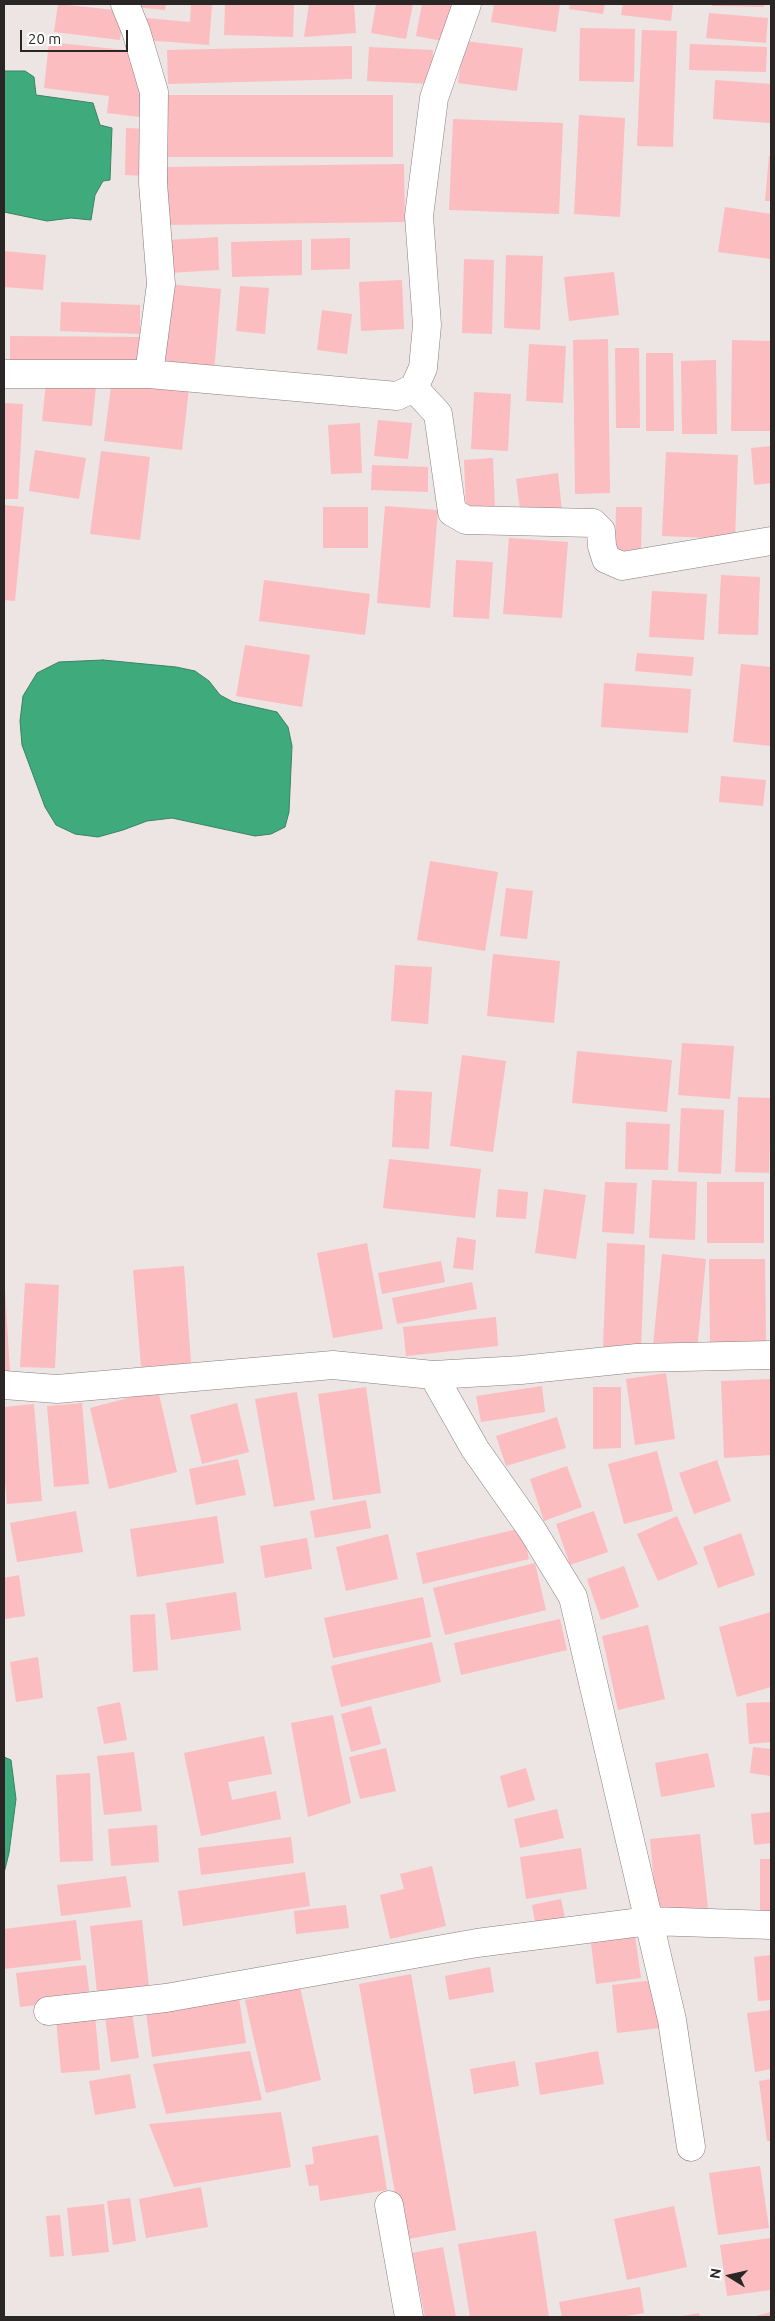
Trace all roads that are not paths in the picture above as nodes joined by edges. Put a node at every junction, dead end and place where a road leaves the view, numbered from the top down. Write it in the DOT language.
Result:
graph roads {
  1 [pos="125,4"];
  2 [pos="467,4"];
  3 [pos="4,374"];
  4 [pos="149,374"];
  5 [pos="414,388"];
  6 [pos="771,541"];
  7 [pos="771,1355"];
  8 [pos="433,1374"];
  9 [pos="4,1385"];
  10 [pos="649,1921"];
  11 [pos="771,1925"];
  12 [pos="48,2011"];
  13 [pos="691,2147"];
  14 [pos="389,2205"];
  15 [pos="410,2317"];
  1 -- 4 [label="street"];
  2 -- 5 [label="street"];
  3 -- 4 [label="street"];
  4 -- 5 [label="street"];
  5 -- 6 [label="street"];
  7 -- 8 [label="street"];
  8 -- 9 [label="street"];
  8 -- 10 [label="street"];
  10 -- 11 [label="street"];
  10 -- 12 [label="street"];
  10 -- 13 [label="street"];
  14 -- 15 [label="street"];
}
